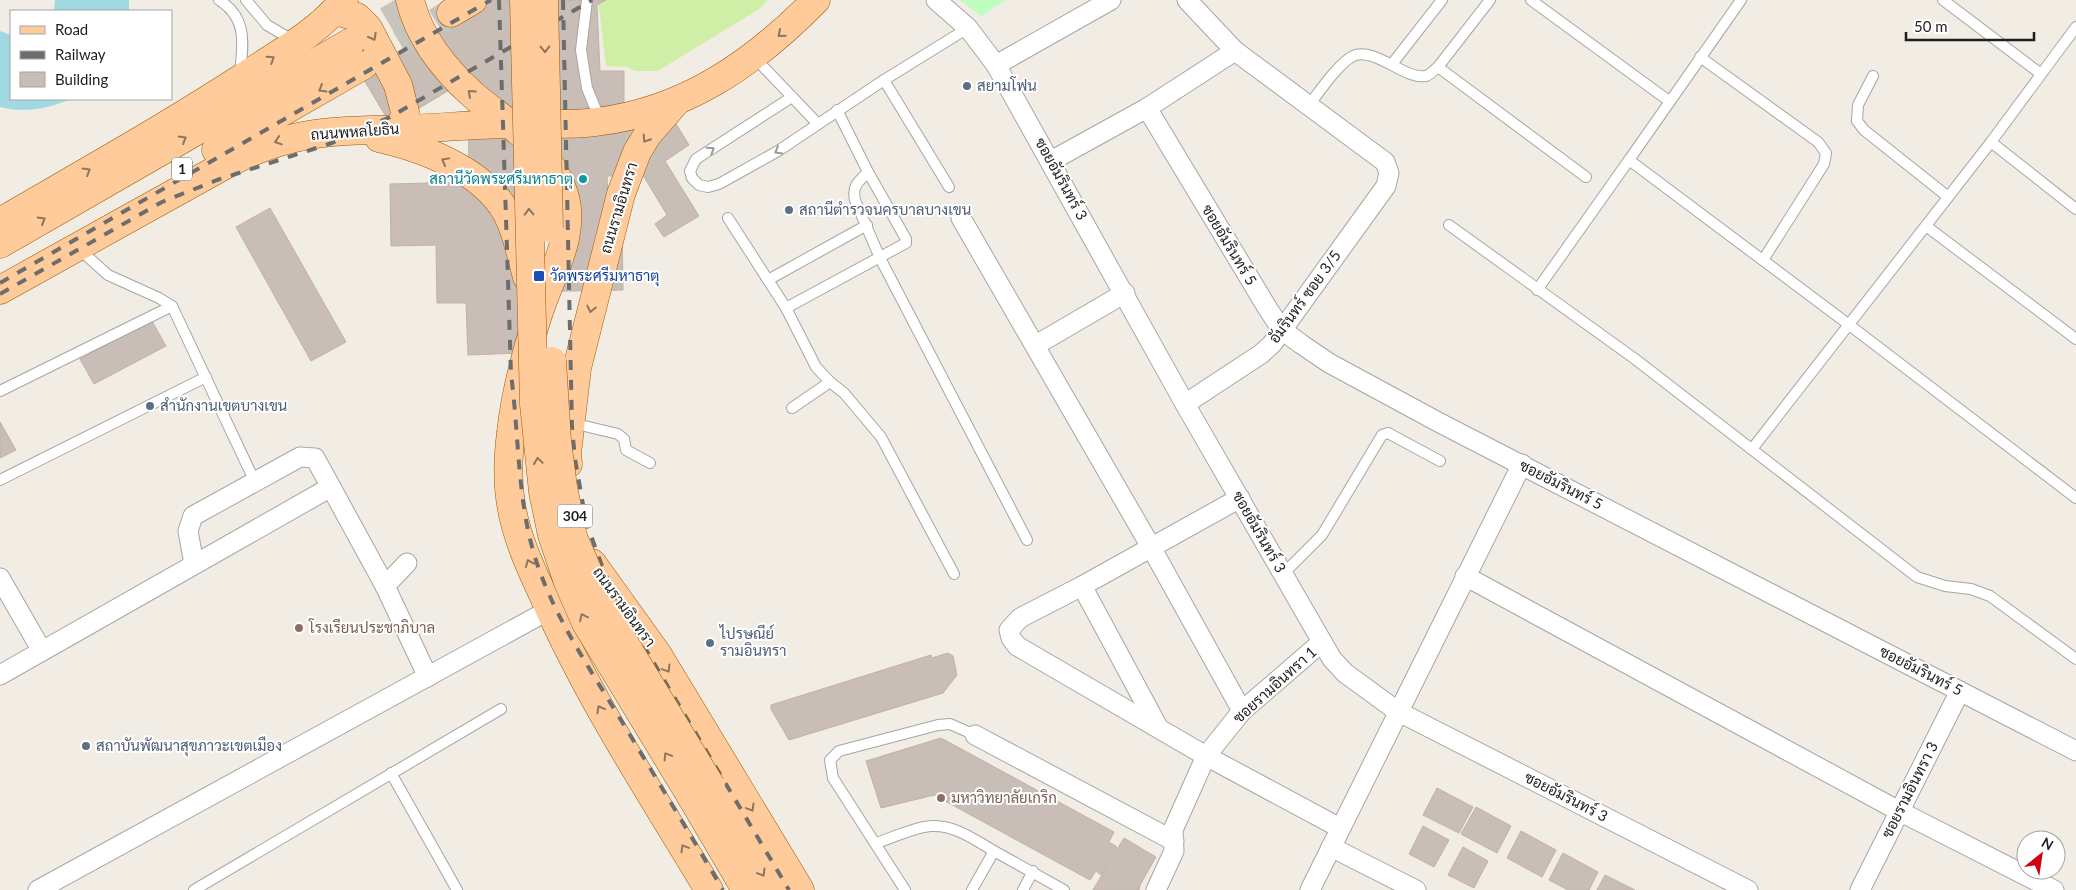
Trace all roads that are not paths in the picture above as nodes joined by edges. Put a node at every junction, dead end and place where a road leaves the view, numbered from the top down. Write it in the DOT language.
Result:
graph roads {
  1 [pos="219,0"];
  2 [pos="246,0"];
  3 [pos="410,0"];
  4 [pos="524,0"];
  5 [pos="544,0"];
  6 [pos="587,0"];
  7 [pos="816,0"];
  8 [pos="936,0"];
  9 [pos="1111,0"];
  10 [pos="1187,0"];
  11 [pos="1442,0"];
  12 [pos="1490,0"];
  13 [pos="1531,0"];
  14 [pos="1741,0"];
  15 [pos="1943,0"];
  16 [pos="339,6"];
  17 [pos="2076,27"];
  18 [pos="968,28"];
  19 [pos="296,42"];
  20 [pos="1235,51"];
  21 [pos="754,57"];
  22 [pos="1700,57"];
  23 [pos="1392,64"];
  24 [pos="996,65"];
  25 [pos="1438,67"];
  26 [pos="2041,74"];
  27 [pos="1874,76"];
  28 [pos="239,80"];
  29 [pos="884,80"];
  30 [pos="792,97"];
  31 [pos="677,101"];
  32 [pos="1669,101"];
  33 [pos="1309,104"];
  34 [pos="1148,108"];
  35 [pos="837,110"];
  36 [pos="601,122"];
  37 [pos="508,124"];
  38 [pos="818,124"];
  39 [pos="395,129"];
  40 [pos="343,130"];
  41 [pos="1991,142"];
  42 [pos="1629,160"];
  43 [pos="1051,161"];
  44 [pos="868,172"];
  45 [pos="1586,177"];
  46 [pos="949,187"];
  47 [pos="1947,196"];
  48 [pos="2076,209"];
  49 [pos="728,218"];
  50 [pos="962,218"];
  51 [pos="0,222"];
  52 [pos="867,225"];
  53 [pos="1450,225"];
  54 [pos="1926,226"];
  55 [pos="0,244"];
  56 [pos="76,247"];
  57 [pos="880,258"];
  58 [pos="1763,260"];
  59 [pos="0,273"];
  60 [pos="768,280"];
  61 [pos="0,290"];
  62 [pos="1537,290"];
  63 [pos="1125,293"];
  64 [pos="172,306"];
  65 [pos="786,308"];
  66 [pos="538,314"];
  67 [pos="1848,324"];
  68 [pos="1282,330"];
  69 [pos="2076,339"];
  70 [pos="1036,345"];
  71 [pos="206,377"];
  72 [pos="830,382"];
  73 [pos="0,391"];
  74 [pos="1185,404"];
  75 [pos="515,406"];
  76 [pos="792,408"];
  77 [pos="571,418"];
  78 [pos="1752,449"];
  79 [pos="1440,461"];
  80 [pos="650,463"];
  81 [pos="1522,464"];
  82 [pos="0,480"];
  83 [pos="254,482"];
  84 [pos="331,487"];
  85 [pos="1240,498"];
  86 [pos="2076,498"];
  87 [pos="1027,540"];
  88 [pos="1151,547"];
  89 [pos="407,563"];
  90 [pos="194,564"];
  91 [pos="954,574"];
  92 [pos="1283,574"];
  93 [pos="1465,576"];
  94 [pos="0,578"];
  95 [pos="385,586"];
  96 [pos="1082,586"];
  97 [pos="549,610"];
  98 [pos="1322,642"];
  99 [pos="42,651"];
  100 [pos="2076,659"];
  101 [pos="0,676"];
  102 [pos="428,677"];
  103 [pos="1960,692"];
  104 [pos="501,709"];
  105 [pos="1242,711"];
  106 [pos="1397,711"];
  107 [pos="1159,728"];
  108 [pos="975,735"];
  109 [pos="2076,751"];
  110 [pos="1206,756"];
  111 [pos="391,773"];
  112 [pos="701,792"];
  113 [pos="1898,811"];
  114 [pos="1340,828"];
  115 [pos="1174,841"];
  116 [pos="876,843"];
  117 [pos="1331,847"];
  118 [pos="994,851"];
  119 [pos="1033,871"];
  120 [pos="38,890"];
  121 [pos="194,890"];
  122 [pos="458,890"];
  123 [pos="709,890"];
  124 [pos="746,890"];
  125 [pos="772,890"];
  126 [pos="800,890"];
  127 [pos="905,890"];
  128 [pos="972,890"];
  129 [pos="1023,890"];
  130 [pos="1064,890"];
  131 [pos="1156,890"];
  132 [pos="1310,890"];
  133 [pos="1416,890"];
  134 [pos="1748,890"];
  135 [pos="1860,890"];
  136 [pos="2054,890"];
  1 -- 28 [label="lane"];
  2 -- 19 [label="lane"];
  37 -- 3 [label="main road, one-way"];
  112 -- 4 [label="main road, ถนนรามอินทรา / 304, one-way, bridge"];
  5 -- 112 [label="main road, ถนนรามอินทรา / 304, one-way, bridge"];
  6 -- 36 [label="lane"];
  7 -- 21 [label="main road, ถนนพหลโยธิน, one-way"];
  8 -- 18 [label="street, ซอยอัมรินทร์ 3"];
  9 -- 24 [label="street"];
  10 -- 20 [label="street"];
  11 -- 23 [label="lane"];
  12 -- 25 [label="lane"];
  13 -- 32 [label="lane"];
  14 -- 22 [label="lane"];
  15 -- 26 [label="lane"];
  16 -- 19 [label="main road"];
  16 -- 39 [label="main road, one-way"];
  17 -- 26 [label="lane"];
  18 -- 24 [label="street, ซอยอัมรินทร์ 3"];
  18 -- 29 [label="lane"];
  28 -- 19 [label="main road, one-way"];
  20 -- 33 [label="street"];
  20 -- 34 [label="street"];
  21 -- 30 [label="lane"];
  21 -- 31 [label="main road, ถนนพหลโยธิน"];
  22 -- 32 [label="lane"];
  22 -- 58 [label="lane"];
  23 -- 25 [label="lane"];
  23 -- 33 [label="lane"];
  24 -- 43 [label="street, ซอยอัมรินทร์ 3"];
  25 -- 45 [label="lane"];
  26 -- 41 [label="lane"];
  27 -- 47 [label="lane"];
  51 -- 28 [label="main road, one-way"];
  29 -- 35 [label="lane"];
  29 -- 46 [label="lane"];
  30 -- 38 [label="lane"];
  38 -- 30 [label="lane, one-way"];
  31 -- 36 [label="main road, ถนนพหลโยธิน"];
  31 -- 77 [label="main road, ถนนรามอินทรา / 304, one-way"];
  32 -- 42 [label="lane"];
  33 -- 68 [label="street, อัมรินทร์ ซอย 3/5"];
  34 -- 43 [label="street"];
  34 -- 68 [label="street, ซอยอัมรินทร์ 5"];
  35 -- 38 [label="lane"];
  35 -- 44 [label="lane"];
  36 -- 37 [label="main road, ถนนพหลโยธิน"];
  37 -- 39 [label="main road, ถนนพหลโยธิน / 1"];
  37 -- 66 [label="main road"];
  39 -- 40 [label="main road, ถนนพหลโยธิน / 1"];
  40 -- 56 [label="main road, ถนนพหลโยธิน / 1, one-way"];
  66 -- 40 [label="main road, one-way"];
  41 -- 47 [label="lane"];
  41 -- 48 [label="lane"];
  42 -- 58 [label="lane"];
  42 -- 62 [label="lane"];
  43 -- 63 [label="street, ซอยอัมรินทร์ 3"];
  44 -- 52 [label="lane"];
  44 -- 57 [label="lane"];
  47 -- 54 [label="lane"];
  49 -- 60 [label="lane"];
  50 -- 70 [label="street"];
  52 -- 57 [label="lane"];
  52 -- 60 [label="lane"];
  53 -- 62 [label="lane"];
  54 -- 67 [label="lane"];
  54 -- 69 [label="lane"];
  55 -- 59 [label="main road, 1, one-way"];
  56 -- 61 [label="main road, ถนนพหลโยธิน / 1"];
  56 -- 64 [label="lane"];
  57 -- 65 [label="lane"];
  57 -- 87 [label="lane"];
  58 -- 67 [label="lane"];
  60 -- 65 [label="lane"];
  62 -- 78 [label="lane"];
  63 -- 70 [label="street"];
  63 -- 74 [label="street, ซอยอัมรินทร์ 3"];
  64 -- 71 [label="lane"];
  64 -- 73 [label="lane"];
  65 -- 72 [label="lane"];
  66 -- 75 [label="main road"];
  67 -- 78 [label="lane"];
  67 -- 86 [label="lane"];
  68 -- 74 [label="street, อัมรินทร์ ซอย 3/5"];
  68 -- 81 [label="street, ซอยอัมรินทร์ 5"];
  70 -- 88 [label="street"];
  71 -- 82 [label="lane"];
  71 -- 83 [label="lane"];
  72 -- 76 [label="lane"];
  72 -- 91 [label="lane"];
  74 -- 85 [label="street, ซอยอัมรินทร์ 3"];
  75 -- 77 [label="main road"];
  97 -- 75 [label="main road, one-way"];
  77 -- 80 [label="lane"];
  77 -- 126 [label="main road, ถนนรามอินทรา / 304, one-way"];
  78 -- 100 [label="lane"];
  79 -- 92 [label="lane"];
  81 -- 93 [label="street"];
  81 -- 103 [label="street, ซอยอัมรินทร์ 5"];
  83 -- 84 [label="street"];
  83 -- 90 [label="street"];
  84 -- 90 [label="street"];
  84 -- 95 [label="street"];
  85 -- 88 [label="street"];
  85 -- 92 [label="street, ซอยอัมรินทร์ 3"];
  88 -- 96 [label="street"];
  88 -- 105 [label="street"];
  89 -- 95 [label="street"];
  90 -- 99 [label="street"];
  92 -- 98 [label="street, ซอยอัมรินทร์ 3"];
  93 -- 106 [label="street"];
  93 -- 113 [label="street"];
  94 -- 99 [label="street"];
  95 -- 102 [label="street"];
  96 -- 107 [label="street"];
  96 -- 107 [label="street"];
  97 -- 102 [label="street"];
  123 -- 97 [label="main road, one-way"];
  98 -- 105 [label="street, ซอยรามอินทรา 1"];
  98 -- 106 [label="street, ซอยอัมรินทร์ 3"];
  99 -- 101 [label="street"];
  102 -- 120 [label="street"];
  103 -- 109 [label="street, ซอยอัมรินทร์ 5"];
  103 -- 113 [label="street, ซอยรามอินทรา 3"];
  104 -- 111 [label="lane"];
  105 -- 110 [label="street, ซอยรามอินทรา 1"];
  106 -- 114 [label="street"];
  106 -- 134 [label="street, ซอยอัมรินทร์ 3"];
  107 -- 110 [label="street"];
  108 -- 115 [label="street"];
  108 -- 116 [label="lane"];
  110 -- 114 [label="street"];
  110 -- 115 [label="street, ซอยรามอินทรา 1"];
  111 -- 121 [label="lane"];
  111 -- 122 [label="lane"];
  112 -- 124 [label="main road, ถนนรามอินทรา / 304"];
  112 -- 125 [label="main road, ถนนรามอินทรา / 304, one-way"];
  113 -- 135 [label="street, ซอยรามอินทรา 3"];
  113 -- 136 [label="street"];
  114 -- 117 [label="street"];
  115 -- 131 [label="street, ซอยรามอินทรา 1"];
  116 -- 118 [label="lane"];
  116 -- 127 [label="lane"];
  117 -- 132 [label="street"];
  117 -- 133 [label="street"];
  118 -- 119 [label="lane"];
  118 -- 128 [label="lane"];
  119 -- 129 [label="lane"];
  119 -- 130 [label="lane"];
}
